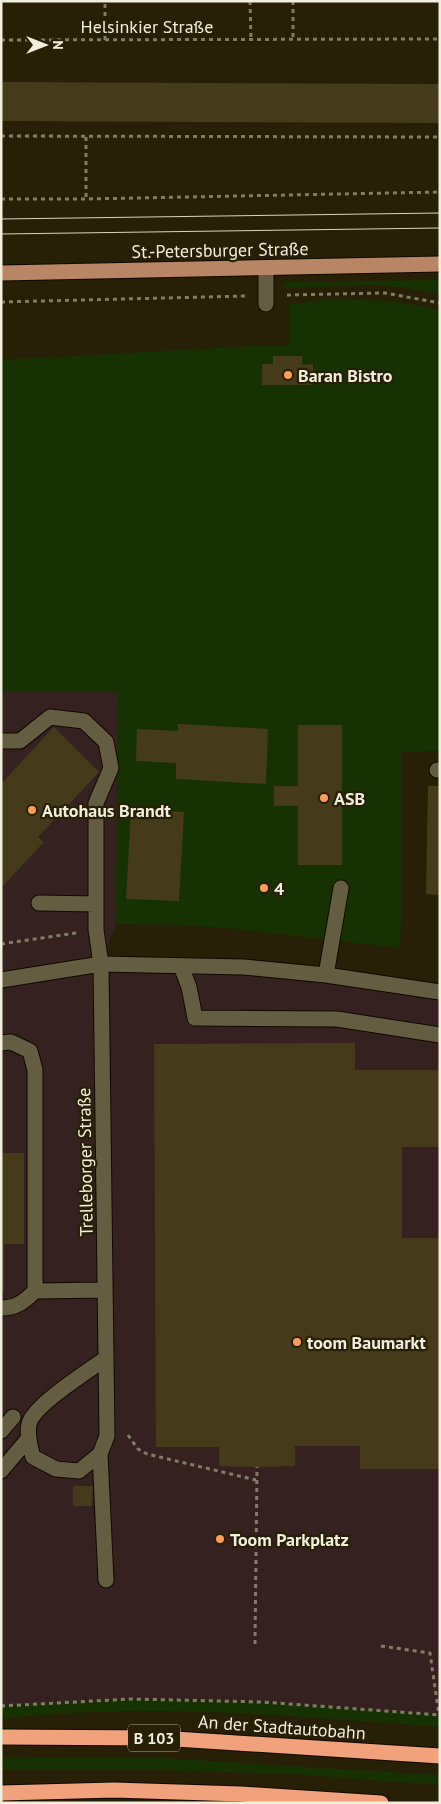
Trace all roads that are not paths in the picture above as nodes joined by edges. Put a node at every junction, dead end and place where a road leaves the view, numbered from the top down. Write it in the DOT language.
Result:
graph roads {
  1 [pos="440,264"];
  2 [pos="266,268"];
  3 [pos="1,273"];
  4 [pos="266,300"];
  5 [pos="1,741"];
  6 [pos="341,888"];
  7 [pos="39,903"];
  8 [pos="96,904"];
  9 [pos="101,964"];
  10 [pos="181,966"];
  11 [pos="326,976"];
  12 [pos="1,980"];
  13 [pos="440,992"];
  14 [pos="440,1035"];
  15 [pos="1,1043"];
  16 [pos="105,1290"];
  17 [pos="35,1291"];
  18 [pos="1,1308"];
  19 [pos="106,1358"];
  20 [pos="13,1417"];
  21 [pos="1,1431"];
  22 [pos="28,1439"];
  23 [pos="100,1454"];
  24 [pos="1,1471"];
  25 [pos="106,1580"];
  26 [pos="1,1737"];
  27 [pos="440,1756"];
  28 [pos="1,1793"];
  29 [pos="379,1803"];
  1 -- 2 [label="main road, St.-Petersburger Straße"];
  2 -- 3 [label="main road, St.-Petersburger Straße"];
  2 -- 4 [label="street"];
  5 -- 8 [label="street, Trelleborger Straße"];
  6 -- 11 [label="street"];
  7 -- 8 [label="street"];
  8 -- 9 [label="street, Trelleborger Straße"];
  9 -- 10 [label="street"];
  9 -- 12 [label="street"];
  9 -- 16 [label="street, Trelleborger Straße"];
  10 -- 11 [label="street"];
  10 -- 14 [label="street"];
  11 -- 13 [label="street"];
  15 -- 17 [label="street"];
  16 -- 17 [label="street"];
  16 -- 19 [label="street, Trelleborger Straße"];
  17 -- 18 [label="street"];
  19 -- 22 [label="street"];
  19 -- 23 [label="street, Trelleborger Straße"];
  20 -- 21 [label="street"];
  22 -- 23 [label="street"];
  22 -- 24 [label="street"];
  23 -- 25 [label="street, Trelleborger Straße"];
  26 -- 27 [label="highway, An der Stadtautobahn / B 103"];
  28 -- 29 [label="highway"];
}
